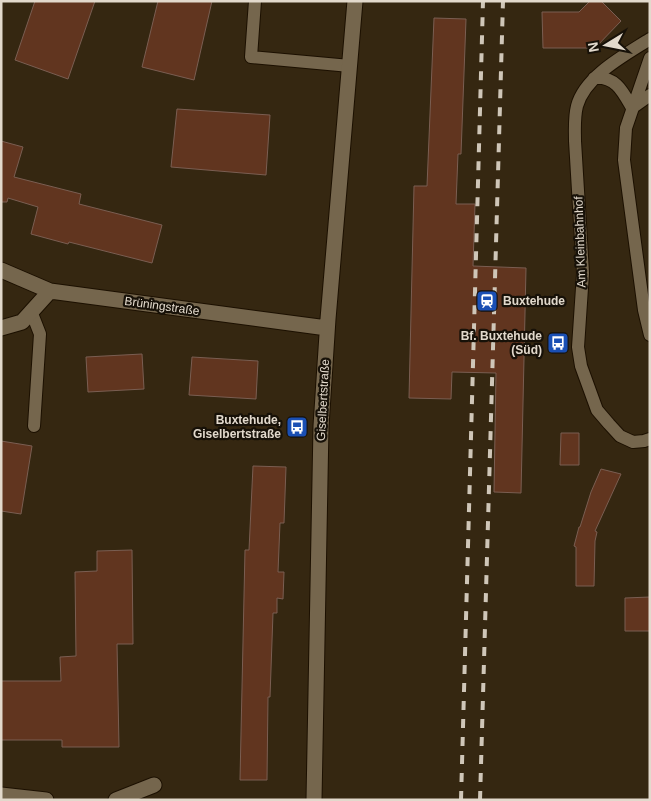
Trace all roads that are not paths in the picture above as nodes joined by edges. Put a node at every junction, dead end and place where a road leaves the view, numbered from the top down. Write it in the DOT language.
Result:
graph roads {
  1 [pos="255,1"];
  2 [pos="355,1"];
  3 [pos="650,39"];
  4 [pos="650,58"];
  5 [pos="350,66"];
  6 [pos="594,78"];
  7 [pos="650,95"];
  8 [pos="632,108"];
  9 [pos="1,270"];
  10 [pos="50,291"];
  11 [pos="31,311"];
  12 [pos="1,328"];
  13 [pos="327,328"];
  14 [pos="650,335"];
  15 [pos="34,426"];
  16 [pos="650,439"];
  17 [pos="154,785"];
  18 [pos="1,795"];
  19 [pos="46,800"];
  20 [pos="116,800"];
  21 [pos="314,800"];
  1 -- 5 [label="lane"];
  2 -- 5 [label="street, Giselbertstraße"];
  3 -- 6 [label="lane, Am Kleinbahnhof"];
  4 -- 8 [label="lane"];
  5 -- 13 [label="street, Giselbertstraße"];
  6 -- 8 [label="lane"];
  6 -- 16 [label="lane, Am Kleinbahnhof"];
  7 -- 8 [label="lane"];
  8 -- 14 [label="lane"];
  9 -- 10 [label="street, Brüningstraße"];
  10 -- 11 [label="street"];
  10 -- 13 [label="street, Brüningstraße"];
  11 -- 12 [label="street"];
  11 -- 15 [label="lane"];
  13 -- 21 [label="street, Giselbertstraße"];
  17 -- 20 [label="street"];
  18 -- 19 [label="street"];
}
